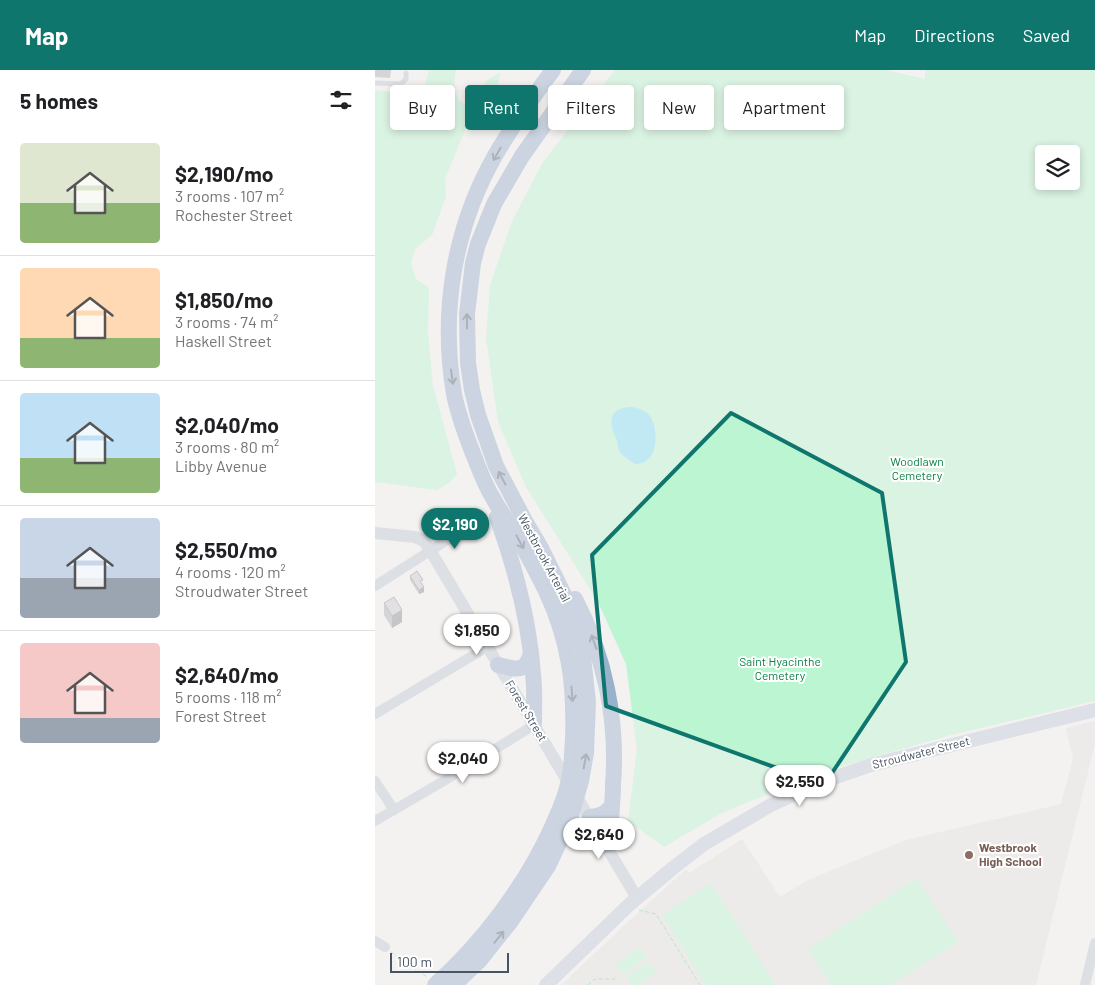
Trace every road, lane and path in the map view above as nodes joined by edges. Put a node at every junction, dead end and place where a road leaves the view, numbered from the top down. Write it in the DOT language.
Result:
graph roads {
  1 [pos="553,70"];
  2 [pos="583,70"];
  3 [pos="406,73"];
  4 [pos="375,83"];
  5 [pos="492,498"];
  6 [pos="466,528"];
  7 [pos="375,532"];
  8 [pos="541,548"];
  9 [pos="430,550"];
  10 [pos="375,586"];
  11 [pos="487,647"];
  12 [pos="531,653"];
  13 [pos="498,665"];
  14 [pos="1095,710"];
  15 [pos="375,714"];
  16 [pos="534,723"];
  17 [pos="375,782"];
  18 [pos="611,808"];
  19 [pos="393,810"];
  20 [pos="588,813"];
  21 [pos="375,821"];
  22 [pos="607,845"];
  23 [pos="634,900"];
  24 [pos="375,941"];
  25 [pos="1095,943"];
  26 [pos="385,947"];
  27 [pos="400,958"];
  28 [pos="616,977"];
  29 [pos="433,982"];
  30 [pos="454,985"];
  31 [pos="546,985"];
  32 [pos="588,985"];
  33 [pos="701,985"];
  34 [pos="1085,985"];
  1 -- 5 [label="highway, Westbrook Arterial, one-way"];
  8 -- 2 [label="highway, Westbrook Arterial, one-way"];
  3 -- 4 [label="lane"];
  5 -- 12 [label="highway"];
  5 -- 29 [label="highway, Westbrook Arterial, one-way"];
  6 -- 9 [label="street"];
  7 -- 9 [label="street, Forest Street"];
  18 -- 8 [label="highway, one-way"];
  30 -- 8 [label="highway, Westbrook Arterial, one-way"];
  9 -- 10 [label="street"];
  9 -- 11 [label="street, Forest Street"];
  11 -- 13 [label="street, Forest Street"];
  11 -- 15 [label="street"];
  12 -- 13 [label="highway"];
  12 -- 16 [label="highway"];
  13 -- 16 [label="street, Forest Street"];
  14 -- 23 [label="main road, Stroudwater Street"];
  16 -- 19 [label="street"];
  16 -- 20 [label="street, Forest Street"];
  17 -- 19 [label="street"];
  18 -- 20 [label="highway"];
  18 -- 22 [label="highway"];
  19 -- 21 [label="street"];
  20 -- 22 [label="street, Forest Street"];
  22 -- 23 [label="street, Forest Street"];
  23 -- 31 [label="main road, Stroudwater Street"];
  23 -- 33 [label="path"];
  24 -- 26 [label="street"];
  25 -- 34 [label="street"];
  27 -- 29 [label="path"];
  28 -- 32 [label="path"];
}
